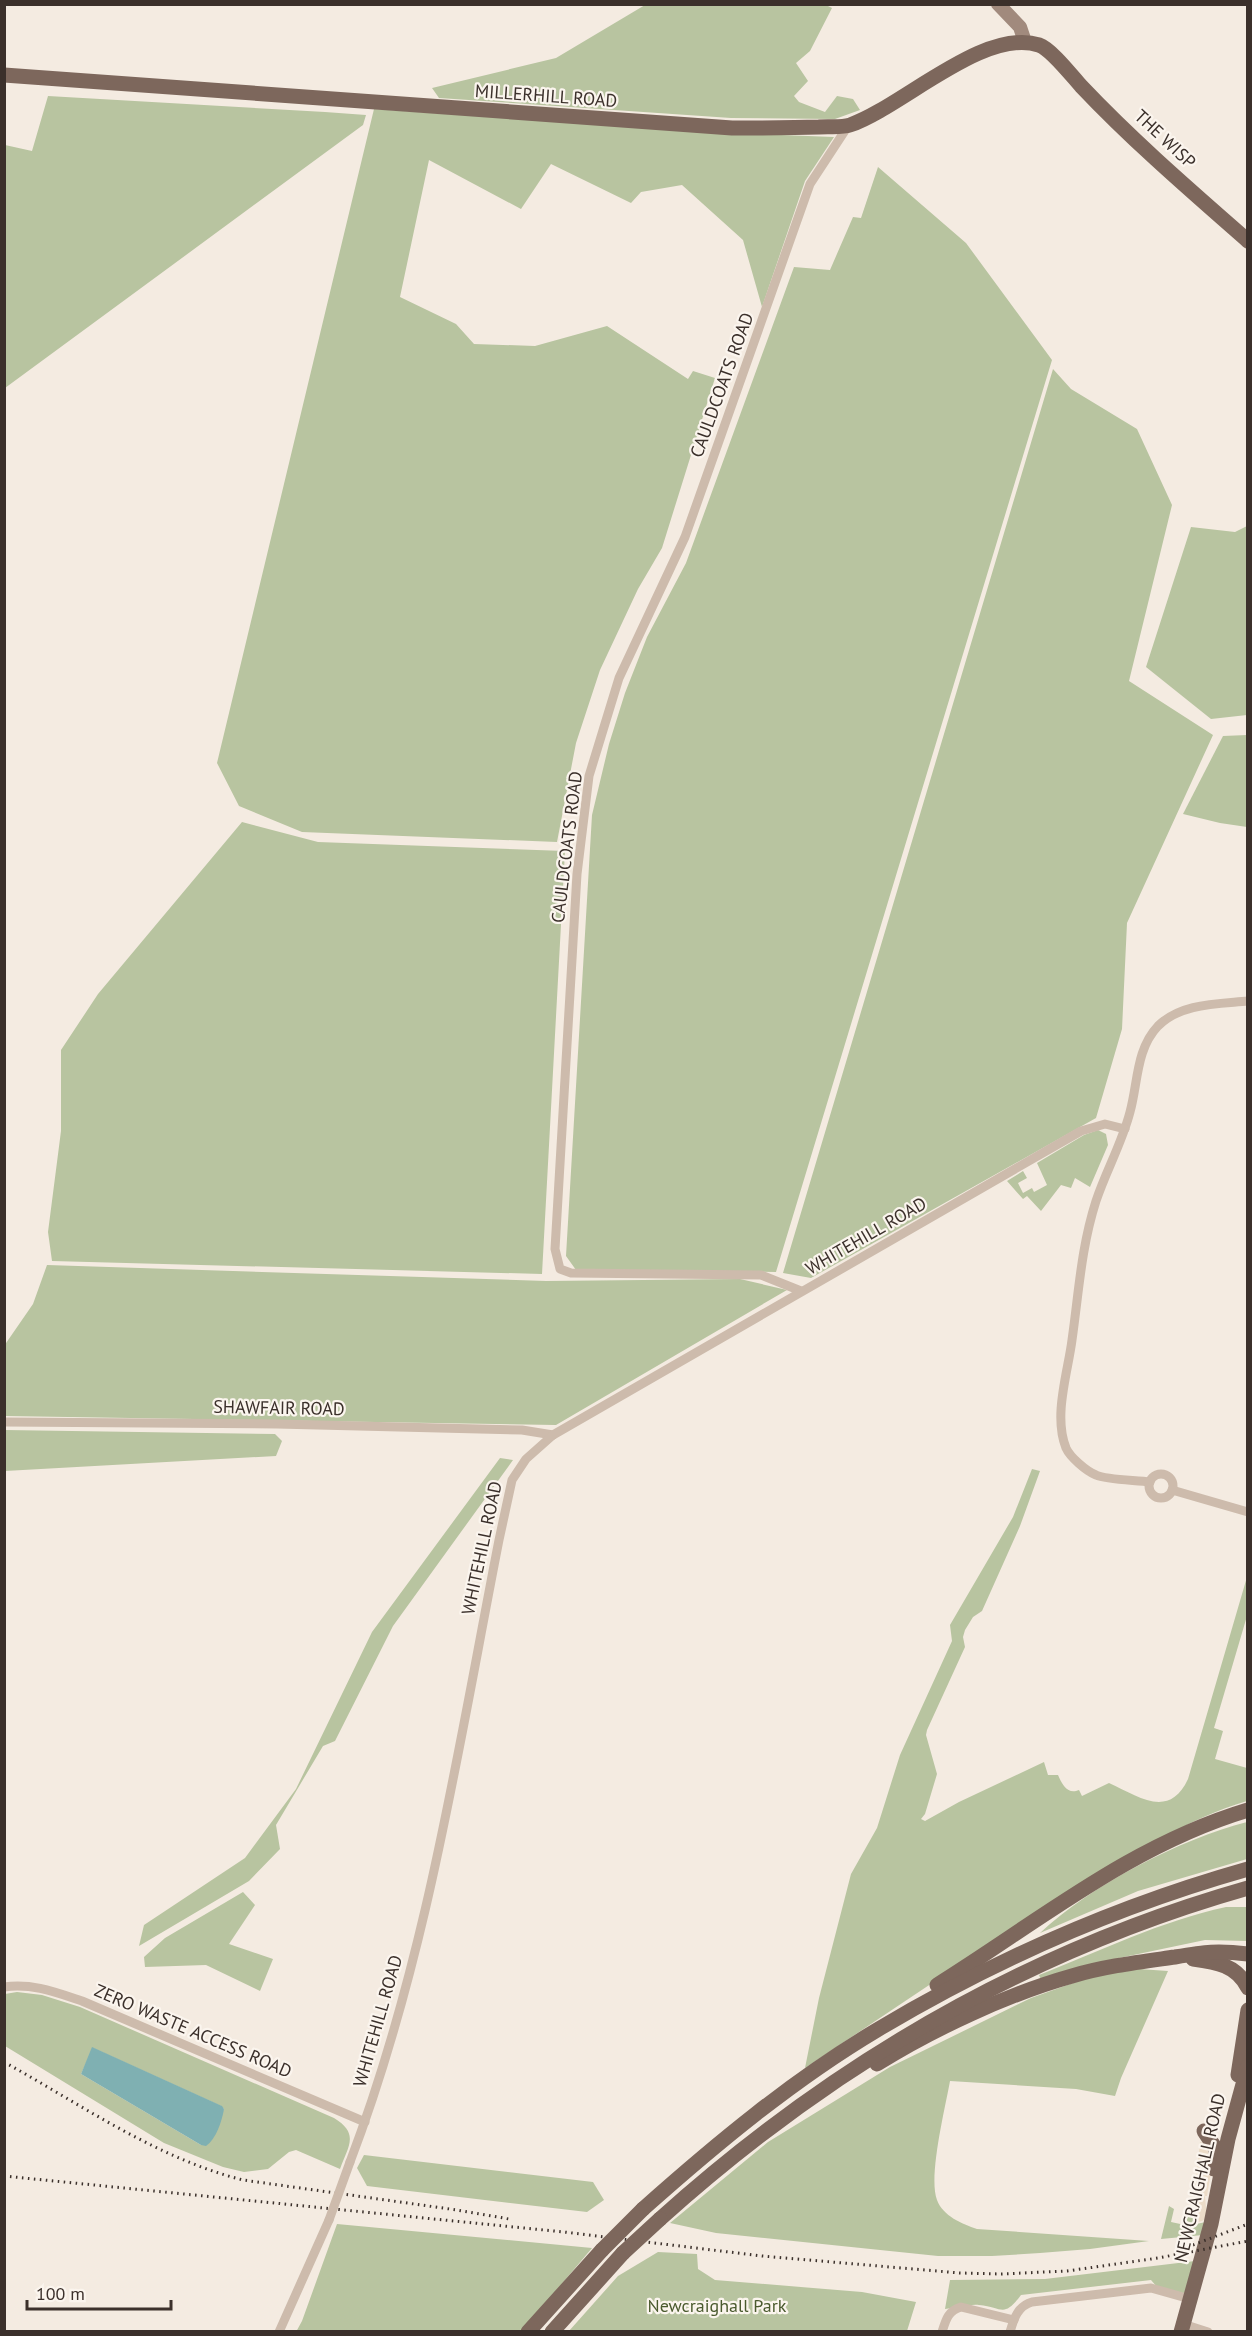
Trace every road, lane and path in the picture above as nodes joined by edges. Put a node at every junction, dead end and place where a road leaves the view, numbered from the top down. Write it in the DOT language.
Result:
graph roads {
  1 [pos="998,4"];
  2 [pos="1025,42"];
  3 [pos="4,75"];
  4 [pos="848,126"];
  5 [pos="1248,241"];
  6 [pos="1248,1001"];
  7 [pos="1125,1129"];
  8 [pos="801,1292"];
  9 [pos="4,1422"];
  10 [pos="553,1435"];
  11 [pos="1150,1482"];
  12 [pos="1172,1490"];
  13 [pos="1248,1512"];
  14 [pos="1248,1810"];
  15 [pos="1248,1869"];
  16 [pos="1248,1887"];
  17 [pos="1248,1954"];
  18 [pos="1175,1957"];
  19 [pos="4,1987"];
  20 [pos="1248,1988"];
  21 [pos="1248,2010"];
  22 [pos="877,2030"];
  23 [pos="1248,2066"];
  24 [pos="1238,2099"];
  25 [pos="783,2117"];
  26 [pos="365,2122"];
  27 [pos="1204,2131"];
  28 [pos="1216,2201"];
  29 [pos="1190,2299"];
  30 [pos="1014,2320"];
  31 [pos="1182,2328"];
  32 [pos="279,2331"];
  33 [pos="528,2331"];
  34 [pos="552,2331"];
  35 [pos="942,2331"];
  36 [pos="1010,2331"];
  37 [pos="1208,2331"];
  1 -- 2 [label="street"];
  2 -- 4 [label="main road, MILLERHILL ROAD"];
  2 -- 5 [label="main road, THE WISP"];
  3 -- 4 [label="main road, MILLERHILL ROAD"];
  4 -- 8 [label="street, CAULDCOATS ROAD"];
  6 -- 7 [label="street"];
  7 -- 8 [label="street, WHITEHILL ROAD"];
  7 -- 11 [label="street"];
  8 -- 10 [label="street, WHITEHILL ROAD"];
  9 -- 10 [label="street, SHAWFAIR ROAD"];
  10 -- 26 [label="street, WHITEHILL ROAD"];
  11 -- 12 [label="street"];
  11 -- 12 [label="street"];
  12 -- 13 [label="street"];
  14 -- 22 [label="main road"];
  15 -- 22 [label="main road"];
  16 -- 25 [label="main road"];
  17 -- 18 [label="main road"];
  18 -- 20 [label="main road"];
  18 -- 25 [label="main road"];
  19 -- 26 [label="street, ZERO WASTE ACCESS ROAD"];
  21 -- 24 [label="main road"];
  22 -- 33 [label="main road, bridge"];
  23 -- 24 [label="main road, NEWCRAIGHALL ROAD"];
  24 -- 28 [label="main road, NEWCRAIGHALL ROAD"];
  25 -- 34 [label="main road, bridge"];
  26 -- 32 [label="street, WHITEHILL ROAD, bridge"];
  27 -- 28 [label="main road"];
  28 -- 29 [label="main road, NEWCRAIGHALL ROAD"];
  29 -- 30 [label="street"];
  29 -- 31 [label="main road, NEWCRAIGHALL ROAD"];
  30 -- 35 [label="street"];
  30 -- 36 [label="street"];
  31 -- 37 [label="street"];
}
